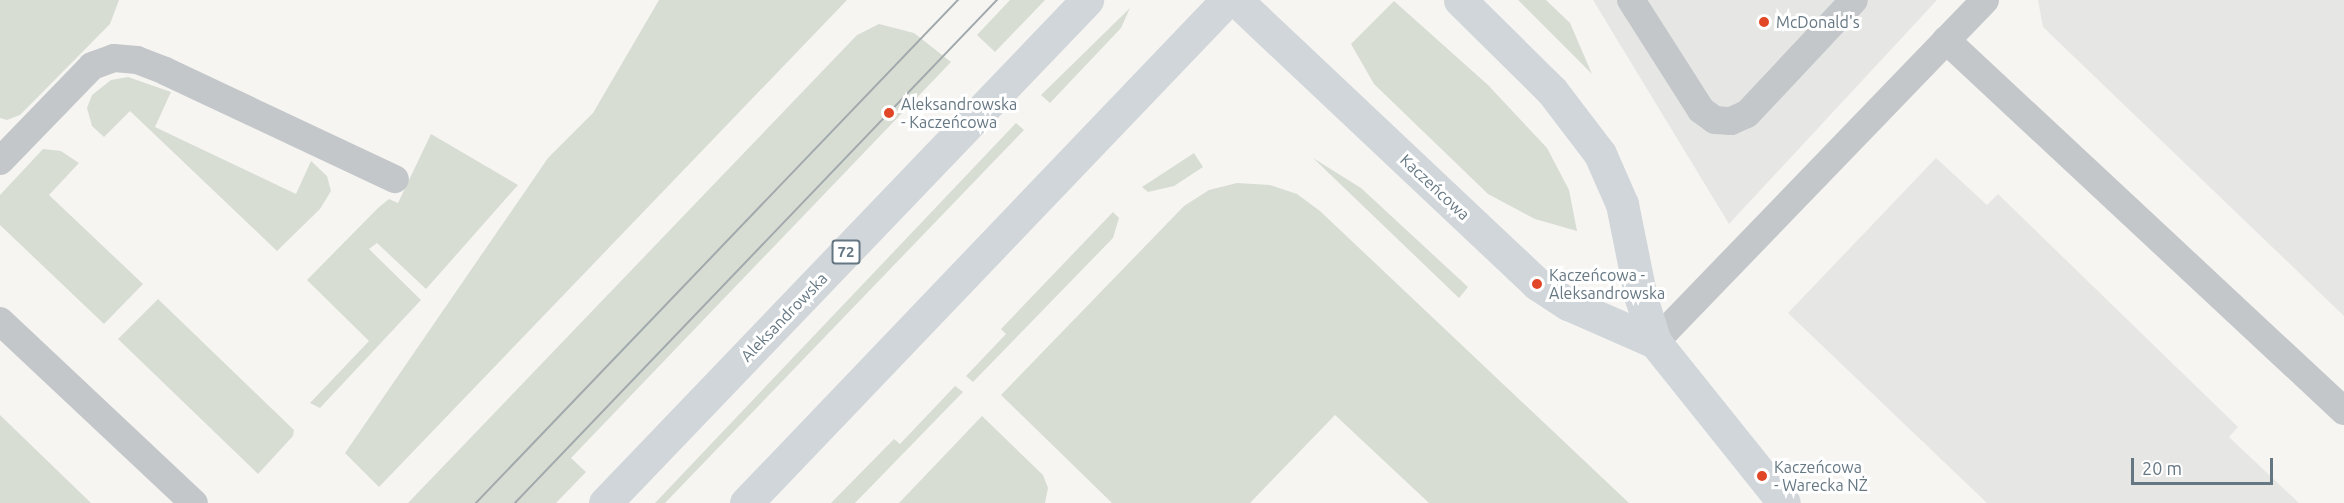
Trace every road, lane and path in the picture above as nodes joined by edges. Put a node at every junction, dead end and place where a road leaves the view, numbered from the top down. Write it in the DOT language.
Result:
graph roads {
  1 [pos="1087,0"];
  2 [pos="1227,0"];
  3 [pos="1236,0"];
  4 [pos="1460,0"];
  5 [pos="1631,0"];
  6 [pos="1854,0"];
  7 [pos="1985,0"];
  8 [pos="1946,40"];
  9 [pos="3,153"];
  10 [pos="395,179"];
  11 [pos="0,321"];
  12 [pos="1655,342"];
  13 [pos="2344,411"];
  14 [pos="194,503"];
  15 [pos="605,503"];
  16 [pos="746,503"];
  17 [pos="1784,503"];
  1 -- 15 [label="main road, Aleksandrowska / 72"];
  2 -- 16 [label="main road"];
  3 -- 12 [label="main road, Kaczeńcowa"];
  4 -- 12 [label="main road, Kaczeńcowa"];
  5 -- 6 [label="lane"];
  7 -- 8 [label="lane"];
  8 -- 12 [label="lane"];
  8 -- 13 [label="lane"];
  9 -- 10 [label="lane"];
  11 -- 14 [label="lane"];
  12 -- 17 [label="main road, Kaczeńcowa"];
}
